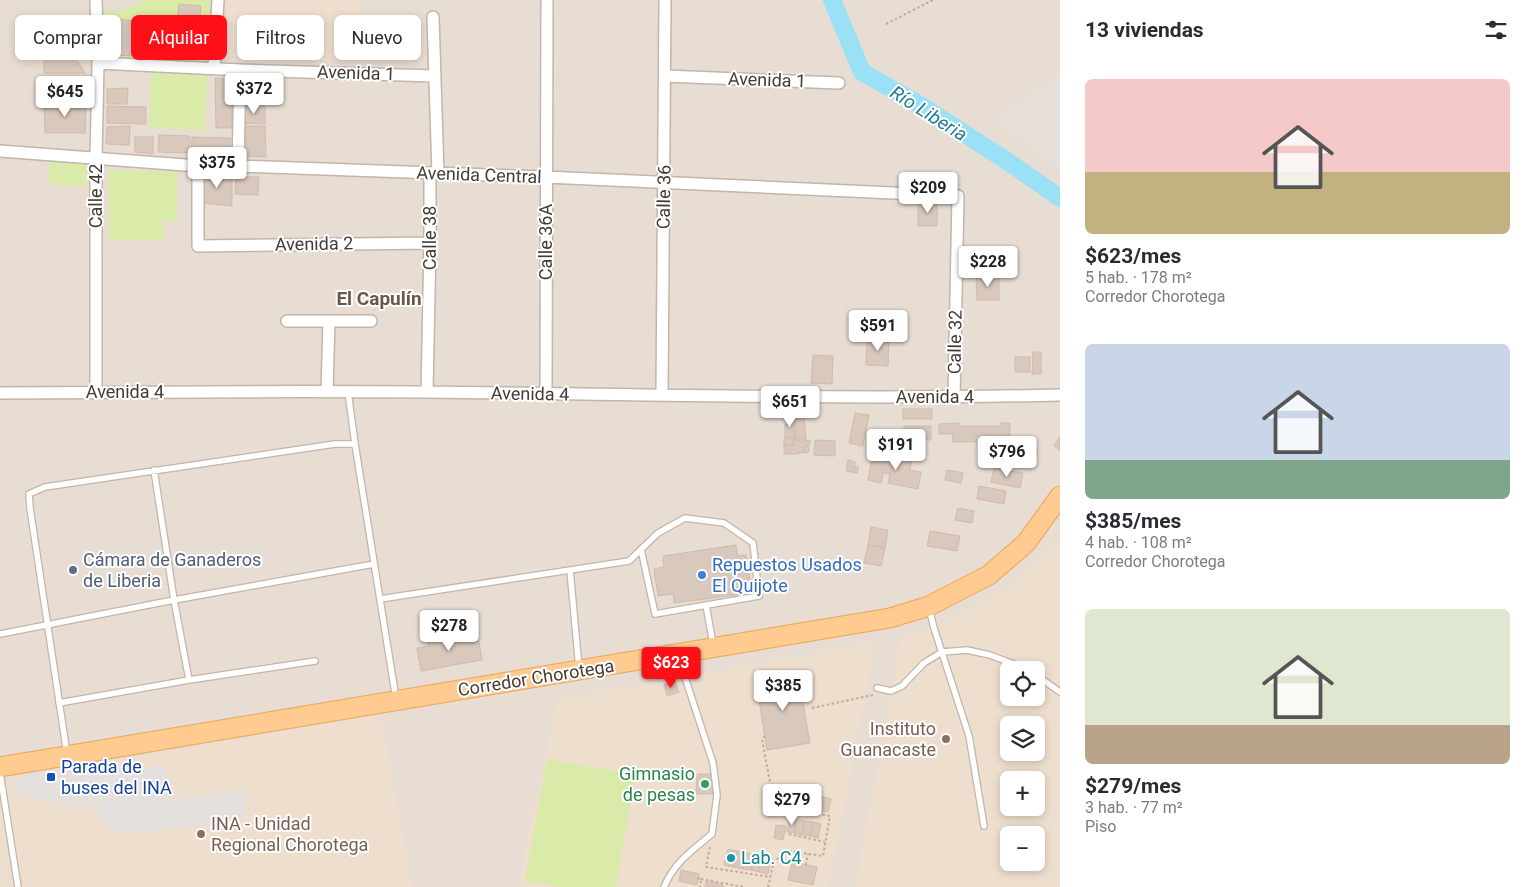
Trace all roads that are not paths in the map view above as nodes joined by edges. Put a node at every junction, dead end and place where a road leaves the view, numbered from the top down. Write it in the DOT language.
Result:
graph roads {
  1 [pos="96,0"];
  2 [pos="218,0"];
  3 [pos="547,0"];
  4 [pos="666,0"];
  5 [pos="433,18"];
  6 [pos="98,63"];
  7 [pos="214,68"];
  8 [pos="240,70"];
  9 [pos="434,76"];
  10 [pos="665,76"];
  11 [pos="839,82"];
  12 [pos="0,151"];
  13 [pos="96,159"];
  14 [pos="198,166"];
  15 [pos="238,166"];
  16 [pos="434,174"];
  17 [pos="546,177"];
  18 [pos="664,183"];
  19 [pos="958,196"];
  20 [pos="430,243"];
  21 [pos="287,321"];
  22 [pos="329,321"];
  23 [pos="371,321"];
  24 [pos="96,392"];
  25 [pos="327,392"];
  26 [pos="348,392"];
  27 [pos="427,392"];
  28 [pos="0,393"];
  29 [pos="546,394"];
  30 [pos="662,395"];
  31 [pos="1060,395"];
  32 [pos="954,398"];
  33 [pos="355,444"];
  34 [pos="154,470"];
  35 [pos="1060,496"];
  36 [pos="641,549"];
  37 [pos="374,564"];
  38 [pos="570,570"];
  39 [pos="380,599"];
  40 [pos="174,600"];
  41 [pos="706,605"];
  42 [pos="928,606"];
  43 [pos="48,625"];
  44 [pos="0,634"];
  45 [pos="714,648"];
  46 [pos="942,652"];
  47 [pos="678,654"];
  48 [pos="315,661"];
  49 [pos="1006,661"];
  50 [pos="579,671"];
  51 [pos="189,680"];
  52 [pos="1045,681"];
  53 [pos="876,691"];
  54 [pos="1060,692"];
  55 [pos="396,701"];
  56 [pos="59,703"];
  57 [pos="67,756"];
  58 [pos="0,767"];
  59 [pos="0,773"];
  60 [pos="984,826"];
  61 [pos="18,887"];
  62 [pos="664,887"];
  1 -- 6 [label="street, Calle 42"];
  2 -- 7 [label="street"];
  3 -- 17 [label="street, Calle 36A"];
  4 -- 10 [label="street, Calle 36"];
  5 -- 9 [label="street, Calle 38"];
  6 -- 7 [label="street, Avenida 1"];
  6 -- 13 [label="street, Calle 42"];
  7 -- 8 [label="street, Avenida 1"];
  8 -- 9 [label="street, Avenida 1"];
  8 -- 15 [label="street"];
  9 -- 16 [label="street, Calle 38"];
  10 -- 11 [label="street, Avenida 1"];
  10 -- 18 [label="street, Calle 36"];
  12 -- 13 [label="street, Avenida Central"];
  13 -- 14 [label="street, Avenida Central"];
  13 -- 24 [label="street, Calle 42"];
  14 -- 15 [label="street, Avenida Central"];
  14 -- 20 [label="street, Avenida 2"];
  15 -- 16 [label="street, Avenida Central"];
  16 -- 17 [label="street, Avenida Central"];
  16 -- 20 [label="street, Calle 38"];
  17 -- 18 [label="street, Avenida Central"];
  17 -- 29 [label="street, Calle 36A"];
  18 -- 19 [label="street, Avenida Central"];
  18 -- 30 [label="street, Calle 36"];
  19 -- 32 [label="street, Calle 32"];
  20 -- 27 [label="street, Calle 38"];
  21 -- 22 [label="street"];
  22 -- 23 [label="street"];
  22 -- 25 [label="street"];
  24 -- 25 [label="street, Avenida 4"];
  24 -- 28 [label="street, Avenida 4"];
  25 -- 26 [label="street, Avenida 4"];
  26 -- 27 [label="street, Avenida 4"];
  26 -- 33 [label="lane"];
  27 -- 29 [label="street, Avenida 4"];
  29 -- 30 [label="street, Avenida 4"];
  30 -- 32 [label="street, Avenida 4"];
  31 -- 32 [label="street, Avenida 4"];
  33 -- 34 [label="lane"];
  33 -- 37 [label="lane"];
  34 -- 40 [label="lane"];
  34 -- 43 [label="lane"];
  35 -- 42 [label="main road, Corredor Chorotega"];
  36 -- 38 [label="lane"];
  36 -- 41 [label="lane"];
  36 -- 41 [label="lane"];
  37 -- 39 [label="lane"];
  37 -- 40 [label="lane"];
  38 -- 39 [label="lane"];
  38 -- 50 [label="lane"];
  39 -- 55 [label="lane"];
  40 -- 43 [label="lane"];
  40 -- 51 [label="lane"];
  41 -- 45 [label="lane"];
  42 -- 45 [label="main road, Corredor Chorotega"];
  42 -- 46 [label="lane"];
  43 -- 44 [label="lane"];
  43 -- 56 [label="lane"];
  45 -- 47 [label="main road, Corredor Chorotega"];
  46 -- 49 [label="lane"];
  46 -- 53 [label="lane"];
  46 -- 60 [label="lane"];
  47 -- 50 [label="main road, Corredor Chorotega"];
  47 -- 62 [label="lane"];
  48 -- 51 [label="lane"];
  50 -- 55 [label="main road, Corredor Chorotega"];
  51 -- 56 [label="lane"];
  52 -- 54 [label="lane"];
  55 -- 57 [label="main road, Corredor Chorotega"];
  56 -- 57 [label="lane"];
  57 -- 58 [label="main road, Corredor Chorotega"];
  59 -- 61 [label="lane"];
}
